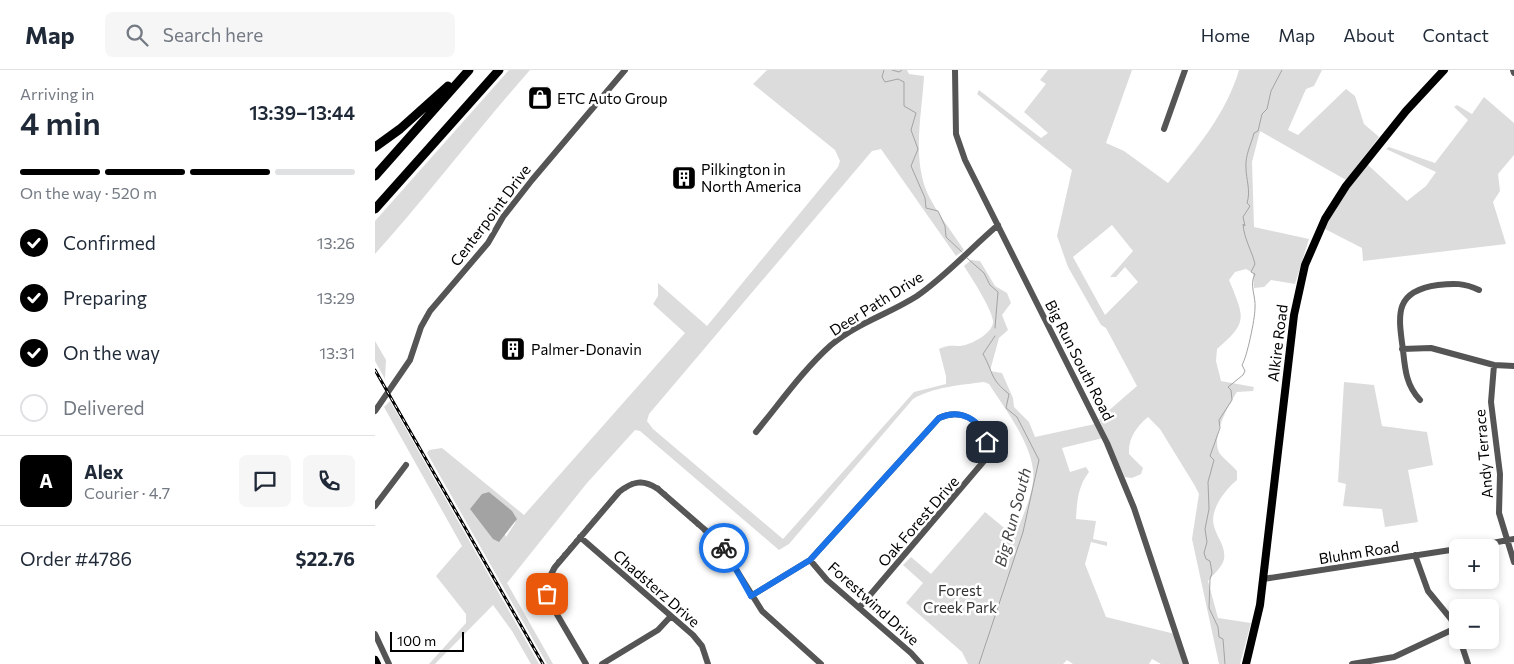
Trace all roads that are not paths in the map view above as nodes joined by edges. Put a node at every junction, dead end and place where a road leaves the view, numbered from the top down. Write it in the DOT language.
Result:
graph roads {
  1 [pos="464,70"];
  2 [pos="469,70"];
  3 [pos="499,70"];
  4 [pos="625,70"];
  5 [pos="955,70"];
  6 [pos="1185,70"];
  7 [pos="1444,70"];
  8 [pos="1164,129"];
  9 [pos="375,147"];
  10 [pos="375,176"];
  11 [pos="375,209"];
  12 [pos="998,225"];
  13 [pos="1479,290"];
  14 [pos="1402,349"];
  15 [pos="1494,365"];
  16 [pos="1514,366"];
  17 [pos="1420,400"];
  18 [pos="375,411"];
  19 [pos="756,432"];
  20 [pos="406,465"];
  21 [pos="375,506"];
  22 [pos="580,537"];
  23 [pos="1514,539"];
  24 [pos="1506,540"];
  25 [pos="1499,541"];
  26 [pos="1449,550"];
  27 [pos="1415,556"];
  28 [pos="810,560"];
  29 [pos="1514,562"];
  30 [pos="1263,579"];
  31 [pos="751,596"];
  32 [pos="859,608"];
  33 [pos="671,616"];
  34 [pos="1449,620"];
  35 [pos="375,634"];
  36 [pos="1449,634"];
  37 [pos="1463,649"];
  38 [pos="375,660"];
  39 [pos="1394,660"];
  40 [pos="377,664"];
  41 [pos="389,664"];
  42 [pos="586,664"];
  43 [pos="601,664"];
  44 [pos="708,664"];
  45 [pos="821,664"];
  46 [pos="921,664"];
  47 [pos="1186,664"];
  48 [pos="1246,664"];
  49 [pos="1351,664"];
  50 [pos="1468,664"];
  1 -- 9 [label="highway"];
  2 -- 10 [label="highway"];
  3 -- 11 [label="highway"];
  4 -- 18 [label="street, Centerpoint Drive"];
  5 -- 12 [label="street, Big Run South Road"];
  6 -- 8 [label="street"];
  7 -- 30 [label="main road, Alkire Road"];
  12 -- 19 [label="street, Deer Path Drive"];
  12 -- 47 [label="street, Big Run South Road"];
  13 -- 14 [label="street"];
  14 -- 15 [label="street"];
  14 -- 17 [label="street"];
  15 -- 16 [label="street"];
  15 -- 24 [label="street, Andy Terrace"];
  20 -- 21 [label="street"];
  22 -- 31 [label="street"];
  22 -- 33 [label="street, Chadsterz Drive"];
  22 -- 42 [label="street"];
  23 -- 24 [label="street"];
  24 -- 25 [label="street"];
  24 -- 29 [label="street, Andy Terrace"];
  26 -- 27 [label="street, Bluhm Road"];
  27 -- 30 [label="street, Bluhm Road"];
  27 -- 34 [label="street"];
  28 -- 31 [label="street"];
  28 -- 32 [label="street, Forestwind Drive"];
  28 -- 32 [label="street, Oak Forest Drive"];
  30 -- 48 [label="main road, Alkire Road"];
  31 -- 45 [label="street"];
  32 -- 46 [label="street, Forestwind Drive"];
  33 -- 43 [label="street"];
  33 -- 44 [label="street, Chadsterz Drive"];
  35 -- 41 [label="street"];
  36 -- 39 [label="street"];
  37 -- 50 [label="street"];
  38 -- 40 [label="main road"];
  39 -- 49 [label="street"];
}
